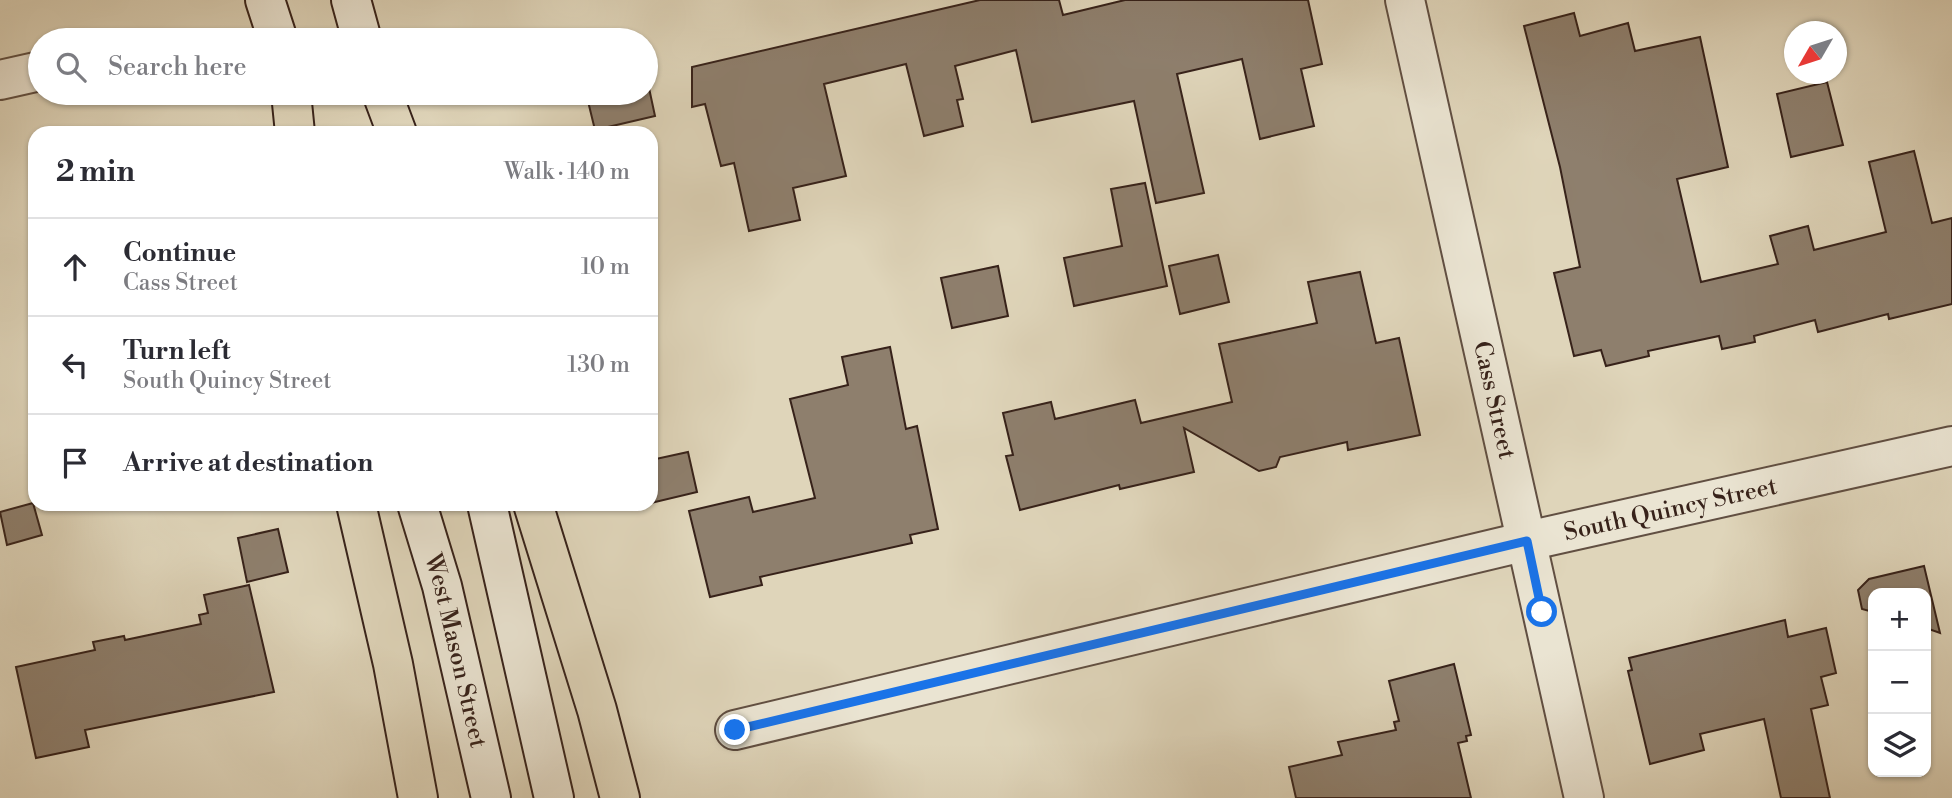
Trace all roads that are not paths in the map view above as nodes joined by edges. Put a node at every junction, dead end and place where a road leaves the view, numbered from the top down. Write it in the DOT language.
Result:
graph roads {
  1 [pos="265,0"];
  2 [pos="351,0"];
  3 [pos="1405,0"];
  4 [pos="274,28"];
  5 [pos="359,28"];
  6 [pos="28,73"];
  7 [pos="0,79"];
  8 [pos="294,105"];
  9 [pos="297,105"];
  10 [pos="379,105"];
  11 [pos="386,105"];
  12 [pos="295,126"];
  13 [pos="305,126"];
  14 [pos="385,126"];
  15 [pos="394,126"];
  16 [pos="1952,446"];
  17 [pos="358,511"];
  18 [pos="419,511"];
  19 [pos="489,511"];
  20 [pos="535,511"];
  21 [pos="1527,541"];
  22 [pos="735,730"];
  23 [pos="418,798"];
  24 [pos="491,798"];
  25 [pos="554,798"];
  26 [pos="620,798"];
  27 [pos="1584,798"];
  1 -- 4 [label="street"];
  2 -- 5 [label="street"];
  3 -- 21 [label="street, Cass Street"];
  6 -- 7 [label="street"];
  8 -- 12 [label="main road"];
  9 -- 13 [label="street"];
  10 -- 14 [label="street"];
  11 -- 15 [label="main road"];
  16 -- 21 [label="street, South Quincy Street"];
  17 -- 23 [label="main road"];
  18 -- 24 [label="street, West Mason Street"];
  19 -- 25 [label="street"];
  20 -- 26 [label="main road"];
  21 -- 22 [label="street, South Quincy Street"];
  21 -- 27 [label="street, Cass Street"];
}
